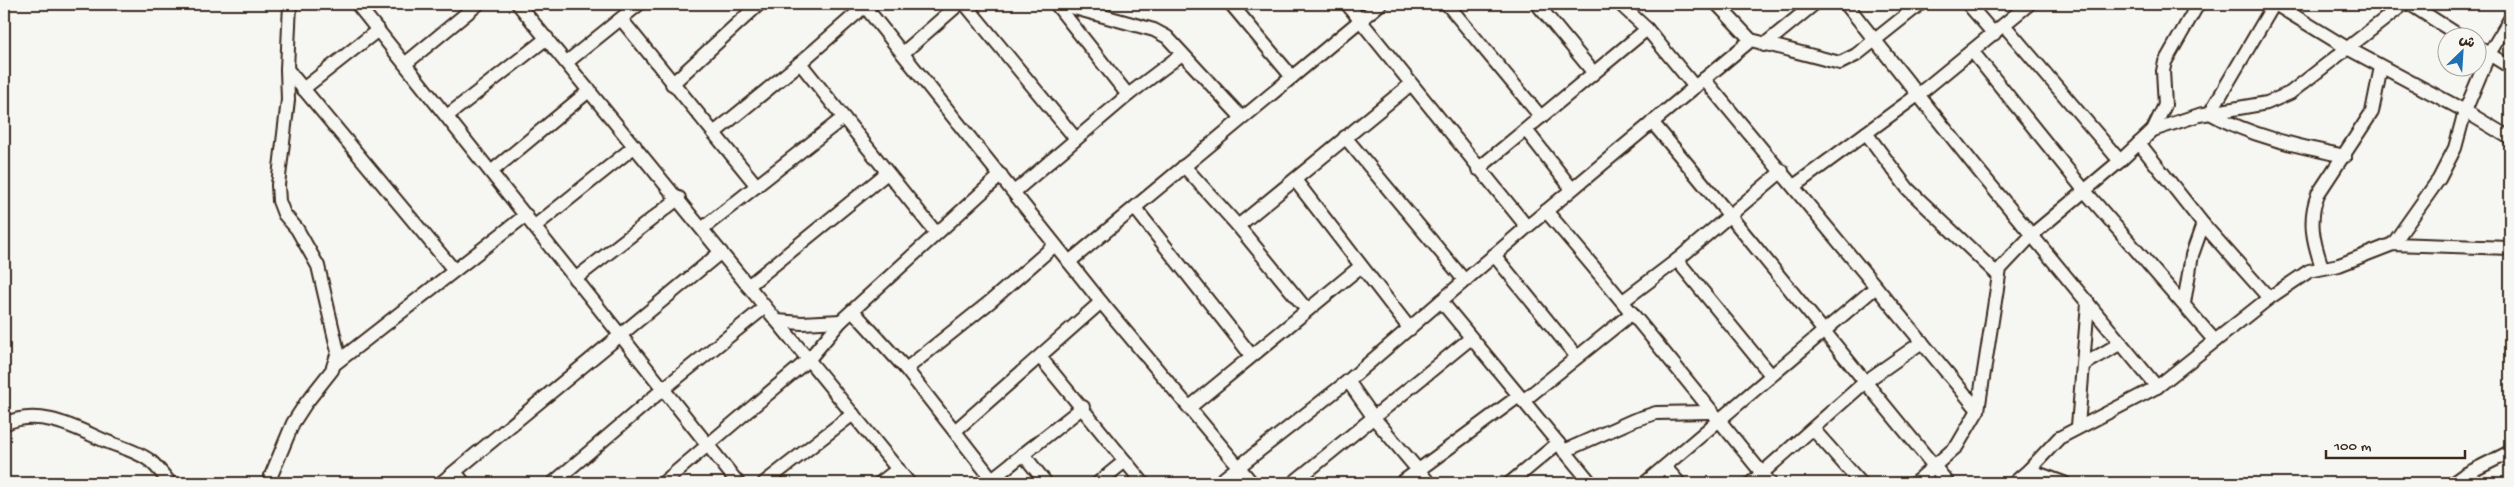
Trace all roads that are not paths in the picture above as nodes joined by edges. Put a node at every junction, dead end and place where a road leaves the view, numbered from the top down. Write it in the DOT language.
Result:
graph roads {
  1 [pos="290,4"];
  2 [pos="478,4"];
  3 [pos="519,4"];
  4 [pos="639,4"];
  5 [pos="759,4"];
  6 [pos="959,4"];
  7 [pos="965,4"];
  8 [pos="1062,4"];
  9 [pos="1231,4"];
  10 [pos="1347,4"];
  11 [pos="1380,4"];
  12 [pos="1447,4"];
  13 [pos="1538,4"];
  14 [pos="1620,4"];
  15 [pos="1717,4"];
  16 [pos="1814,4"];
  17 [pos="1846,4"];
  18 [pos="1920,4"];
  19 [pos="1968,4"];
  20 [pos="2029,4"];
  21 [pos="2198,4"];
  22 [pos="2275,4"];
  23 [pos="2404,4"];
  24 [pos="2410,4"];
  25 [pos="362,5"];
  26 [pos="864,5"];
  27 [pos="621,19"];
  28 [pos="2510,19"];
  29 [pos="1360,21"];
  30 [pos="2004,25"];
  31 [pos="2447,28"];
  32 [pos="1647,29"];
  33 [pos="378,30"];
  34 [pos="1994,34"];
  35 [pos="547,38"];
  36 [pos="1751,40"];
  37 [pos="1874,41"];
  38 [pos="1764,45"];
  39 [pos="2347,48"];
  40 [pos="1972,51"];
  41 [pos="2486,52"];
  42 [pos="903,53"];
  43 [pos="1182,54"];
  44 [pos="2489,54"];
  45 [pos="567,62"];
  46 [pos="800,63"];
  47 [pos="405,64"];
  48 [pos="2381,66"];
  49 [pos="2510,66"];
  50 [pos="286,69"];
  51 [pos="1594,72"];
  52 [pos="1292,77"];
  53 [pos="1699,83"];
  54 [pos="672,84"];
  55 [pos="1411,84"];
  56 [pos="303,89"];
  57 [pos="590,90"];
  58 [pos="1919,94"];
  59 [pos="1128,95"];
  60 [pos="2465,111"];
  61 [pos="2210,113"];
  62 [pos="447,116"];
  63 [pos="1541,117"];
  64 [pos="843,118"];
  65 [pos="1242,118"];
  66 [pos="1652,122"];
  67 [pos="1526,130"];
  68 [pos="2153,130"];
  69 [pos="714,133"];
  70 [pos="1866,133"];
  71 [pos="1345,137"];
  72 [pos="2510,138"];
  73 [pos="1076,139"];
  74 [pos="2140,143"];
  75 [pos="635,146"];
  76 [pos="2345,156"];
  77 [pos="2120,161"];
  78 [pos="1184,166"];
  79 [pos="1478,168"];
  80 [pos="1782,171"];
  81 [pos="491,172"];
  82 [pos="887,173"];
  83 [pos="1001,175"];
  84 [pos="1295,180"];
  85 [pos="757,186"];
  86 [pos="1794,186"];
  87 [pos="1572,189"];
  88 [pos="2084,190"];
  89 [pos="1014,192"];
  90 [pos="678,198"];
  91 [pos="1135,208"];
  92 [pos="1546,211"];
  93 [pos="526,215"];
  94 [pos="1730,215"];
  95 [pos="2203,224"];
  96 [pos="535,226"];
  97 [pos="1238,226"];
  98 [pos="1527,227"];
  99 [pos="703,228"];
  100 [pos="936,233"];
  101 [pos="2033,234"];
  102 [pos="2393,244"];
  103 [pos="1055,245"];
  104 [pos="2510,248"];
  105 [pos="721,252"];
  106 [pos="1494,255"];
  107 [pos="1677,260"];
  108 [pos="1069,262"];
  109 [pos="1360,267"];
  110 [pos="2322,267"];
  111 [pos="454,270"];
  112 [pos="1998,275"];
  113 [pos="575,279"];
  114 [pos="1464,281"];
  115 [pos="748,286"];
  116 [pos="1876,287"];
  117 [pos="2269,298"];
  118 [pos="1441,301"];
  119 [pos="1623,301"];
  120 [pos="1101,302"];
  121 [pos="2088,303"];
  122 [pos="2184,303"];
  123 [pos="765,307"];
  124 [pos="1307,310"];
  125 [pos="853,311"];
  126 [pos="1632,312"];
  127 [pos="777,321"];
  128 [pos="841,321"];
  129 [pos="1410,328"];
  130 [pos="1823,332"];
  131 [pos="619,336"];
  132 [pos="1471,338"];
  133 [pos="2215,341"];
  134 [pos="1922,342"];
  135 [pos="2121,343"];
  136 [pos="1251,355"];
  137 [pos="1040,357"];
  138 [pos="1577,357"];
  139 [pos="808,359"];
  140 [pos="336,362"];
  141 [pos="2084,365"];
  142 [pos="906,369"];
  143 [pos="1771,376"];
  144 [pos="1348,382"];
  145 [pos="1865,382"];
  146 [pos="2158,387"];
  147 [pos="662,390"];
  148 [pos="1521,399"];
  149 [pos="1082,407"];
  150 [pos="1190,407"];
  151 [pos="1978,410"];
  152 [pos="853,414"];
  153 [pos="1714,416"];
  154 [pos="1374,418"];
  155 [pos="4,424"];
  156 [pos="2078,426"];
  157 [pos="1813,428"];
  158 [pos="956,430"];
  159 [pos="706,444"];
  160 [pos="1561,447"];
  161 [pos="2510,452"];
  162 [pos="1023,454"];
  163 [pos="1125,461"];
  164 [pos="1934,466"];
  165 [pos="1238,467"];
  166 [pos="1665,467"];
  167 [pos="898,469"];
  168 [pos="1418,470"];
  169 [pos="2029,470"];
  170 [pos="455,472"];
  171 [pos="1766,478"];
  172 [pos="989,481"];
  173 [pos="170,483"];
  174 [pos="268,483"];
  175 [pos="441,483"];
  176 [pos="464,483"];
  177 [pos="553,483"];
  178 [pos="663,483"];
  179 [pos="738,483"];
  180 [pos="764,483"];
  181 [pos="880,483"];
  182 [pos="909,483"];
  183 [pos="1046,483"];
  184 [pos="1098,483"];
  185 [pos="1143,483"];
  186 [pos="1218,483"];
  187 [pos="1252,483"];
  188 [pos="1293,483"];
  189 [pos="1401,483"];
  190 [pos="1429,483"];
  191 [pos="1510,483"];
  192 [pos="1591,483"];
  193 [pos="1645,483"];
  194 [pos="1678,483"];
  195 [pos="1751,483"];
  196 [pos="1861,483"];
  197 [pos="1915,483"];
  198 [pos="1948,483"];
  199 [pos="2014,483"];
  200 [pos="2064,483"];
  201 [pos="2453,483"];
  1 -- 50 [label="street"];
  2 -- 47 [label="street"];
  3 -- 35 [label="street"];
  4 -- 27 [label="street"];
  5 -- 54 [label="street"];
  6 -- 42 [label="street"];
  7 -- 73 [label="street"];
  8 -- 43 [label="street"];
  8 -- 59 [label="street"];
  9 -- 52 [label="street"];
  10 -- 29 [label="street"];
  11 -- 29 [label="street"];
  12 -- 63 [label="street"];
  13 -- 51 [label="street"];
  14 -- 32 [label="street"];
  15 -- 36 [label="street"];
  16 -- 38 [label="street"];
  17 -- 37 [label="street"];
  18 -- 37 [label="street"];
  19 -- 34 [label="street"];
  20 -- 30 [label="street"];
  21 -- 68 [label="street"];
  22 -- 39 [label="street"];
  22 -- 61 [label="street"];
  23 -- 39 [label="street"];
  24 -- 31 [label="street"];
  25 -- 33 [label="street"];
  26 -- 42 [label="street"];
  26 -- 46 [label="street"];
  27 -- 45 [label="street"];
  27 -- 54 [label="street"];
  28 -- 44 [label="street"];
  29 -- 52 [label="street"];
  29 -- 55 [label="street"];
  30 -- 34 [label="street"];
  30 -- 77 [label="street"];
  32 -- 51 [label="street"];
  32 -- 53 [label="street"];
  33 -- 47 [label="street"];
  33 -- 56 [label="street"];
  34 -- 40 [label="street"];
  35 -- 45 [label="street"];
  35 -- 62 [label="street"];
  36 -- 38 [label="street"];
  36 -- 53 [label="street"];
  37 -- 38 [label="street"];
  37 -- 58 [label="street"];
  39 -- 48 [label="street"];
  39 -- 61 [label="street"];
  40 -- 58 [label="street"];
  40 -- 88 [label="street"];
  41 -- 44 [label="street"];
  42 -- 83 [label="street"];
  43 -- 59 [label="street"];
  43 -- 65 [label="street"];
  44 -- 49 [label="street"];
  44 -- 60 [label="street"];
  45 -- 57 [label="street"];
  46 -- 64 [label="street"];
  46 -- 69 [label="street"];
  47 -- 62 [label="street"];
  48 -- 60 [label="street"];
  48 -- 76 [label="street"];
  50 -- 56 [label="street"];
  50 -- 140 [label="street"];
  51 -- 63 [label="street"];
  52 -- 65 [label="street"];
  53 -- 66 [label="street"];
  53 -- 80 [label="street"];
  54 -- 69 [label="street"];
  55 -- 71 [label="street"];
  55 -- 79 [label="street"];
  56 -- 111 [label="street"];
  57 -- 75 [label="street"];
  57 -- 81 [label="street"];
  58 -- 70 [label="street"];
  58 -- 101 [label="street"];
  59 -- 73 [label="street"];
  60 -- 72 [label="street"];
  60 -- 102 [label="street"];
  61 -- 68 [label="street"];
  61 -- 76 [label="street"];
  62 -- 81 [label="street"];
  63 -- 67 [label="street"];
  64 -- 82 [label="street"];
  64 -- 85 [label="street"];
  65 -- 78 [label="street"];
  66 -- 87 [label="street"];
  66 -- 94 [label="street"];
  67 -- 79 [label="street"];
  67 -- 87 [label="street"];
  68 -- 74 [label="street"];
  69 -- 85 [label="street"];
  70 -- 86 [label="street"];
  70 -- 112 [label="street"];
  71 -- 84 [label="street"];
  71 -- 114 [label="street"];
  73 -- 89 [label="street"];
  74 -- 77 [label="street"];
  74 -- 95 [label="street"];
  75 -- 90 [label="street"];
  75 -- 96 [label="street"];
  76 -- 110 [label="street"];
  77 -- 88 [label="street"];
  78 -- 91 [label="street"];
  78 -- 97 [label="street"];
  79 -- 98 [label="street"];
  80 -- 86 [label="street"];
  80 -- 94 [label="street"];
  81 -- 93 [label="street"];
  82 -- 100 [label="street"];
  82 -- 115 [label="street"];
  83 -- 89 [label="street"];
  83 -- 100 [label="street"];
  84 -- 97 [label="street"];
  84 -- 109 [label="street"];
  85 -- 99 [label="street"];
  86 -- 116 [label="street"];
  87 -- 92 [label="street"];
  88 -- 101 [label="street"];
  88 -- 122 [label="street"];
  89 -- 103 [label="street"];
  90 -- 99 [label="street"];
  90 -- 113 [label="street"];
  91 -- 108 [label="street"];
  91 -- 136 [label="street"];
  92 -- 98 [label="street"];
  92 -- 119 [label="street"];
  93 -- 96 [label="street"];
  93 -- 111 [label="street"];
  94 -- 107 [label="street"];
  94 -- 130 [label="street"];
  95 -- 117 [label="street"];
  95 -- 122 [label="street"];
  96 -- 113 [label="street"];
  97 -- 124 [label="street"];
  98 -- 106 [label="street"];
  99 -- 105 [label="street"];
  100 -- 125 [label="street"];
  101 -- 112 [label="street"];
  101 -- 121 [label="street"];
  102 -- 104 [label="street"];
  102 -- 110 [label="street"];
  103 -- 108 [label="street"];
  103 -- 142 [label="street"];
  105 -- 115 [label="street"];
  105 -- 131 [label="street"];
  106 -- 114 [label="street"];
  106 -- 138 [label="street"];
  107 -- 119 [label="street"];
  107 -- 143 [label="street"];
  108 -- 120 [label="street"];
  109 -- 124 [label="street"];
  109 -- 129 [label="street"];
  110 -- 117 [label="street"];
  111 -- 140 [label="street"];
  112 -- 151 [label="street"];
  113 -- 131 [label="street"];
  114 -- 118 [label="street"];
  115 -- 123 [label="street"];
  116 -- 130 [label="street"];
  116 -- 134 [label="street"];
  117 -- 133 [label="street"];
  118 -- 129 [label="street"];
  118 -- 132 [label="street"];
  119 -- 126 [label="street"];
  120 -- 137 [label="street"];
  120 -- 150 [label="street"];
  121 -- 135 [label="street"];
  121 -- 141 [label="street"];
  122 -- 133 [label="street"];
  123 -- 127 [label="street"];
  123 -- 147 [label="street"];
  124 -- 136 [label="street"];
  125 -- 128 [label="street"];
  125 -- 142 [label="street"];
  126 -- 138 [label="street"];
  126 -- 153 [label="street"];
  127 -- 128 [label="street"];
  127 -- 139 [label="street"];
  128 -- 139 [label="street"];
  129 -- 144 [label="street"];
  130 -- 143 [label="street"];
  130 -- 145 [label="street"];
  131 -- 147 [label="street"];
  131 -- 170 [label="street"];
  132 -- 148 [label="street"];
  132 -- 154 [label="street"];
  133 -- 146 [label="street"];
  134 -- 145 [label="street"];
  134 -- 151 [label="street"];
  135 -- 141 [label="street"];
  135 -- 146 [label="street"];
  136 -- 150 [label="street"];
  137 -- 149 [label="street"];
  137 -- 158 [label="street"];
  138 -- 148 [label="street"];
  139 -- 152 [label="street"];
  139 -- 159 [label="street"];
  140 -- 174 [label="street"];
  141 -- 156 [label="street"];
  142 -- 158 [label="street"];
  143 -- 153 [label="street"];
  144 -- 154 [label="street"];
  144 -- 165 [label="street"];
  145 -- 157 [label="street"];
  145 -- 164 [label="street"];
  146 -- 156 [label="street"];
  147 -- 159 [label="street"];
  147 -- 177 [label="street"];
  148 -- 160 [label="street"];
  148 -- 168 [label="street"];
  149 -- 162 [label="street"];
  149 -- 163 [label="street"];
  150 -- 165 [label="street"];
  151 -- 164 [label="street"];
  152 -- 167 [label="street"];
  152 -- 180 [label="street"];
  153 -- 160 [label="street"];
  153 -- 166 [label="street"];
  153 -- 171 [label="street"];
  154 -- 168 [label="street"];
  154 -- 188 [label="street"];
  155 -- 173 [label="street"];
  156 -- 169 [label="street"];
  157 -- 171 [label="street"];
  157 -- 196 [label="street"];
  158 -- 172 [label="street"];
  159 -- 178 [label="street"];
  159 -- 179 [label="street"];
  160 -- 191 [label="street"];
  160 -- 192 [label="street"];
  161 -- 201 [label="street"];
  162 -- 172 [label="street"];
  162 -- 183 [label="street"];
  163 -- 184 [label="street"];
  163 -- 185 [label="street"];
  164 -- 197 [label="street"];
  164 -- 198 [label="street"];
  165 -- 186 [label="street"];
  165 -- 187 [label="street"];
  166 -- 193 [label="street"];
  166 -- 194 [label="street"];
  167 -- 181 [label="street"];
  167 -- 182 [label="street"];
  168 -- 189 [label="street"];
  168 -- 190 [label="street"];
  169 -- 199 [label="street"];
  169 -- 200 [label="street"];
  170 -- 175 [label="street"];
  170 -- 176 [label="street"];
  171 -- 195 [label="street"];
}
